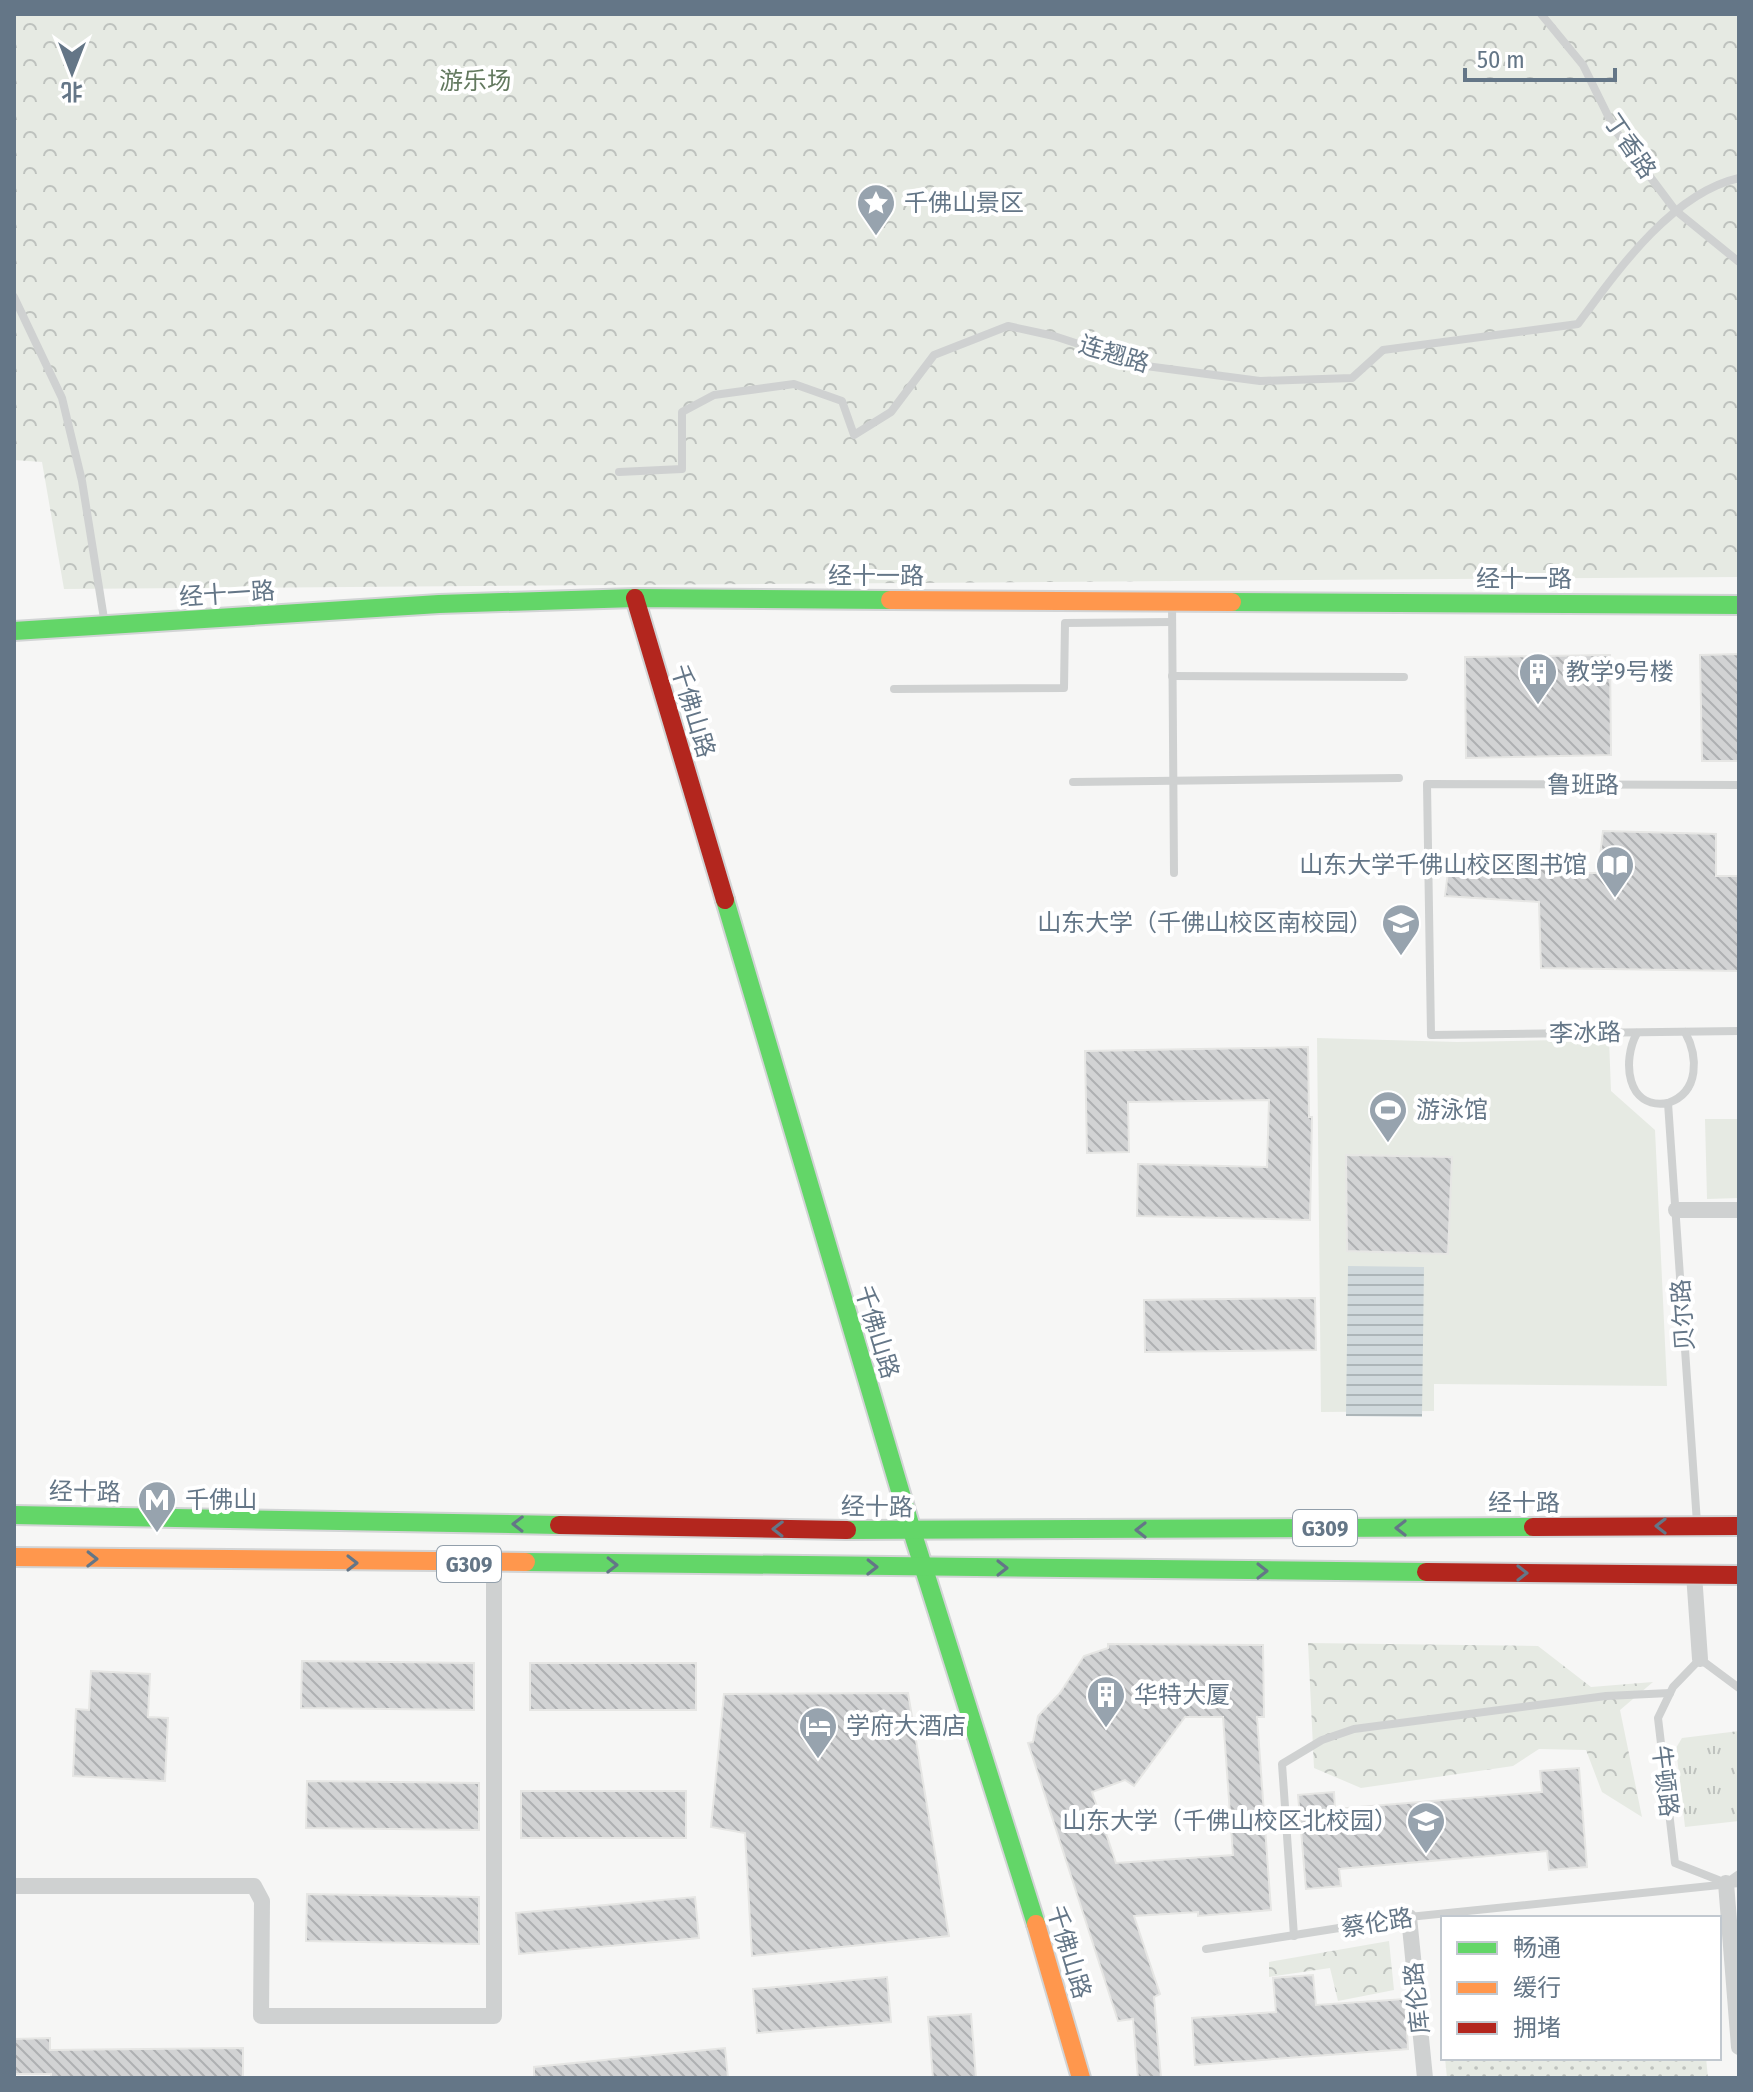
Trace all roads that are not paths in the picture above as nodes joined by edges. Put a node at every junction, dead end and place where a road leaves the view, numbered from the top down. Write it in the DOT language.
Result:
graph roads {
  1 [pos="1541,14"];
  2 [pos="1739,178"];
  3 [pos="1675,210"];
  4 [pos="1739,262"];
  5 [pos="14,297"];
  6 [pos="619,472"];
  7 [pos="635,598"];
  8 [pos="1172,601"];
  9 [pos="1739,605"];
  10 [pos="1172,622"];
  11 [pos="105,626"];
  12 [pos="14,631"];
  13 [pos="1172,676"];
  14 [pos="1404,677"];
  15 [pos="894,689"];
  16 [pos="1399,778"];
  17 [pos="1173,781"];
  18 [pos="1073,782"];
  19 [pos="1739,785"];
  20 [pos="1174,873"];
  21 [pos="1739,1031"];
  22 [pos="1685,1032"];
  23 [pos="1637,1033"];
  24 [pos="1431,1035"];
  25 [pos="1668,1103"];
  26 [pos="1676,1210"];
  27 [pos="1739,1210"];
  28 [pos="14,1515"];
  29 [pos="1697,1526"];
  30 [pos="1739,1526"];
  31 [pos="912,1531"];
  32 [pos="14,1557"];
  33 [pos="494,1564"];
  34 [pos="924,1568"];
  35 [pos="1694,1574"];
  36 [pos="1739,1575"];
  37 [pos="1700,1659"];
  38 [pos="1739,1688"];
  39 [pos="1670,1693"];
  40 [pos="1735,1880"];
  41 [pos="14,1886"];
  42 [pos="1409,1917"];
  43 [pos="1294,1936"];
  44 [pos="1206,1949"];
  45 [pos="1739,2047"];
  46 [pos="1081,2078"];
  47 [pos="1425,2078"];
  1 -- 3 [label="lane, 丁香路"];
  2 -- 3 [label="lane"];
  3 -- 4 [label="lane, 丁香路"];
  3 -- 6 [label="lane, 连翘路"];
  5 -- 11 [label="lane"];
  7 -- 8 [label="main road, 经十一路"];
  7 -- 11 [label="main road, 经十一路"];
  7 -- 31 [label="main road, 千佛山路"];
  8 -- 9 [label="main road, 经十一路"];
  8 -- 10 [label="lane"];
  10 -- 13 [label="lane"];
  10 -- 15 [label="lane"];
  11 -- 12 [label="main road, 经十一路"];
  13 -- 14 [label="lane"];
  13 -- 17 [label="lane"];
  16 -- 17 [label="lane"];
  17 -- 18 [label="lane"];
  17 -- 20 [label="lane"];
  19 -- 24 [label="lane, 鲁班路"];
  21 -- 22 [label="lane, 李冰路"];
  22 -- 23 [label="lane, 李冰路"];
  22 -- 25 [label="lane"];
  23 -- 24 [label="lane, 李冰路"];
  23 -- 25 [label="lane"];
  25 -- 26 [label="lane, 贝尔路"];
  26 -- 27 [label="street"];
  26 -- 29 [label="lane, 贝尔路"];
  31 -- 28 [label="main road, 经十路 / G309, one-way"];
  29 -- 30 [label="main road, 经十路 / G309"];
  29 -- 31 [label="main road, 经十路 / G309, one-way"];
  31 -- 34 [label="main road, 千佛山路"];
  32 -- 33 [label="main road, G309, one-way"];
  33 -- 34 [label="main road, G309, one-way"];
  33 -- 41 [label="street"];
  34 -- 35 [label="main road, G309, one-way"];
  34 -- 46 [label="main road, 千佛山路"];
  35 -- 36 [label="main road, G309"];
  35 -- 37 [label="street"];
  37 -- 38 [label="lane"];
  37 -- 39 [label="lane, 牛顿路"];
  39 -- 40 [label="lane, 牛顿路"];
  39 -- 43 [label="lane"];
  40 -- 42 [label="lane, 蔡伦路"];
  40 -- 45 [label="street"];
  42 -- 43 [label="lane, 蔡伦路"];
  42 -- 47 [label="street, 库伦路"];
  43 -- 44 [label="lane, 蔡伦路"];
}
